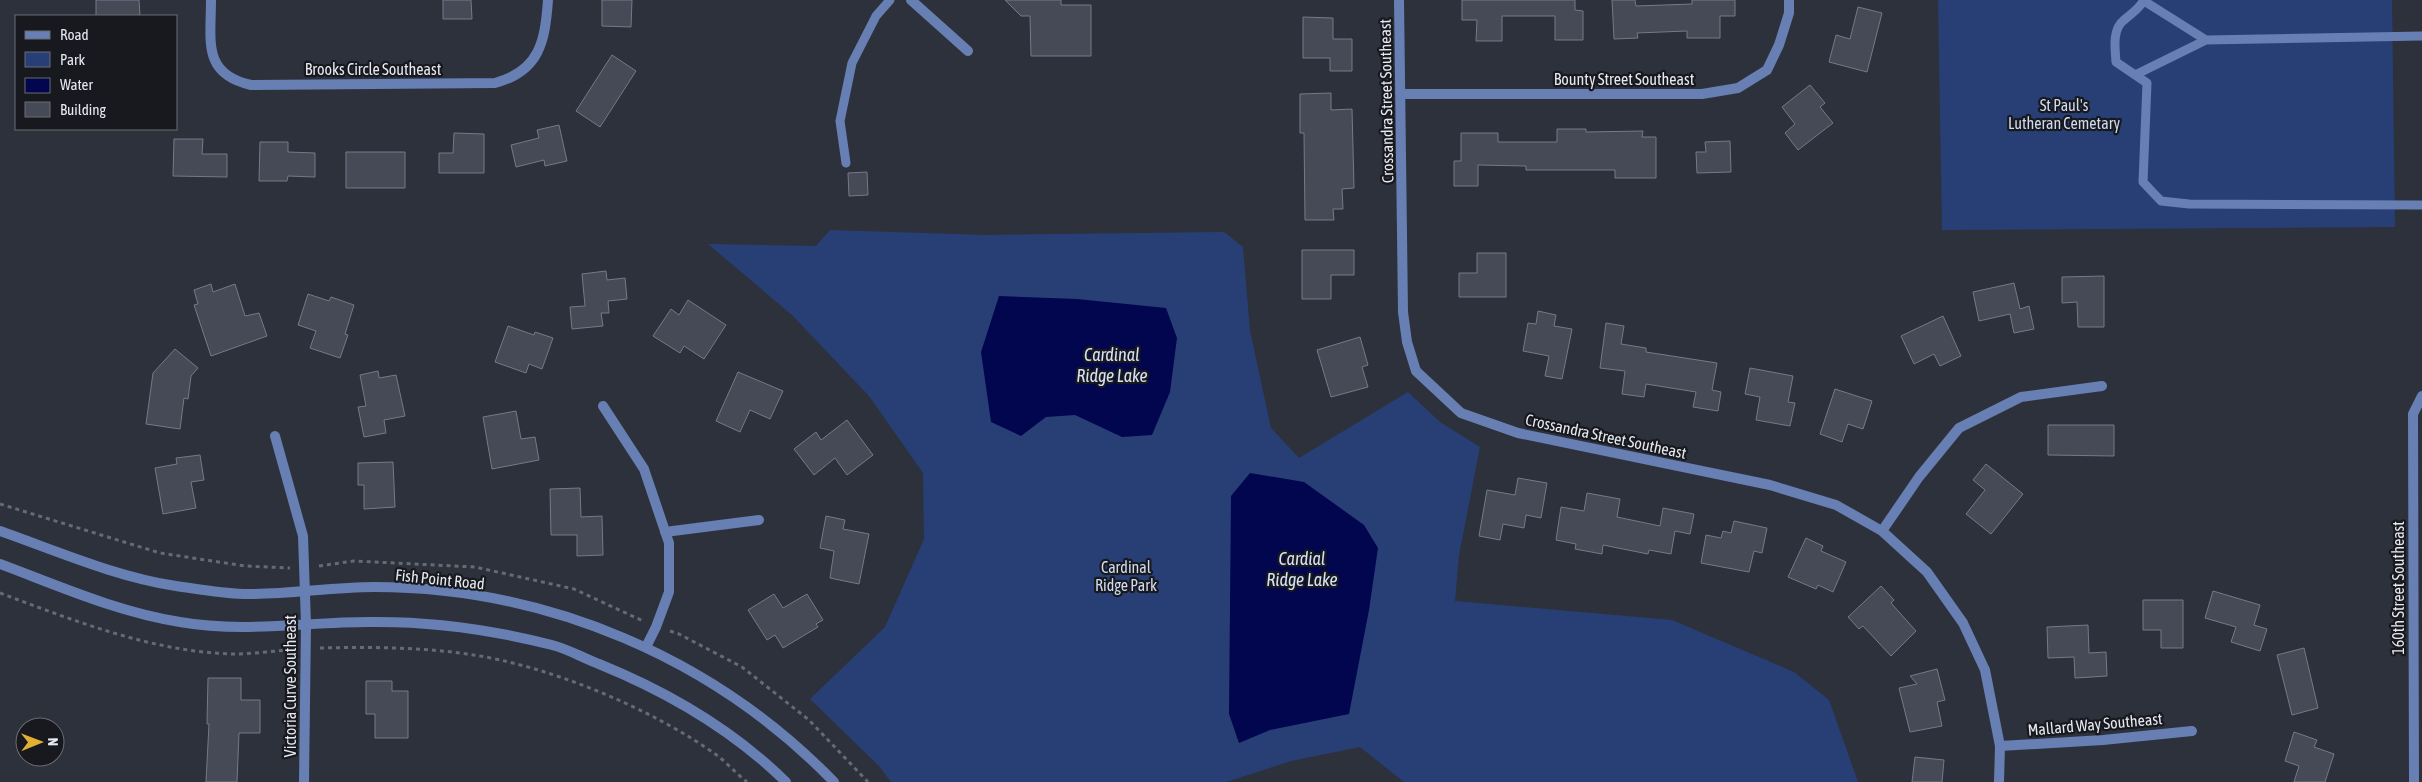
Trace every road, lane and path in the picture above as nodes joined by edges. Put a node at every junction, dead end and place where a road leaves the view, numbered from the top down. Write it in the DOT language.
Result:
graph roads {
  1 [pos="211,0"];
  2 [pos="548,0"];
  3 [pos="890,0"];
  4 [pos="911,0"];
  5 [pos="1399,0"];
  6 [pos="1789,0"];
  7 [pos="2144,0"];
  8 [pos="2422,36"];
  9 [pos="2206,40"];
  10 [pos="968,51"];
  11 [pos="2135,75"];
  12 [pos="1400,94"];
  13 [pos="846,163"];
  14 [pos="2422,205"];
  15 [pos="2102,386"];
  16 [pos="2422,396"];
  17 [pos="603,406"];
  18 [pos="276,436"];
  19 [pos="759,520"];
  20 [pos="0,531"];
  21 [pos="1882,531"];
  22 [pos="665,532"];
  23 [pos="0,564"];
  24 [pos="304,590"];
  25 [pos="0,593"];
  26 [pos="306,624"];
  27 [pos="646,647"];
  28 [pos="306,648"];
  29 [pos="2192,730"];
  30 [pos="2000,746"];
  31 [pos="304,782"];
  32 [pos="746,782"];
  33 [pos="786,782"];
  34 [pos="834,782"];
  35 [pos="1999,782"];
  36 [pos="2414,782"];
  1 -- 2 [label="street, Brooks Circle Southeast"];
  3 -- 13 [label="lane"];
  4 -- 10 [label="street"];
  5 -- 12 [label="street, Crossandra Street Southeast"];
  6 -- 12 [label="street, Bounty Street Southeast"];
  7 -- 9 [label="lane"];
  7 -- 11 [label="lane"];
  8 -- 9 [label="lane"];
  9 -- 11 [label="lane"];
  11 -- 14 [label="lane"];
  12 -- 21 [label="street, Crossandra Street Southeast"];
  15 -- 21 [label="street"];
  16 -- 36 [label="street, 160th Street Southeast"];
  17 -- 22 [label="street"];
  18 -- 24 [label="street, Victoria Curve Southeast"];
  19 -- 22 [label="street"];
  20 -- 24 [label="street, Fish Point Road"];
  21 -- 30 [label="street, Crossandra Street Southeast"];
  22 -- 27 [label="street"];
  23 -- 26 [label="street"];
  24 -- 26 [label="street, Victoria Curve Southeast"];
  24 -- 27 [label="street, Fish Point Road"];
  25 -- 28 [label="path"];
  26 -- 28 [label="street, Victoria Curve Southeast"];
  26 -- 33 [label="street"];
  27 -- 34 [label="street, Fish Point Road"];
  28 -- 31 [label="street, Victoria Curve Southeast"];
  28 -- 32 [label="path"];
  29 -- 30 [label="street, Mallard Way Southeast"];
  30 -- 35 [label="street, Crossandra Street Southeast"];
}
